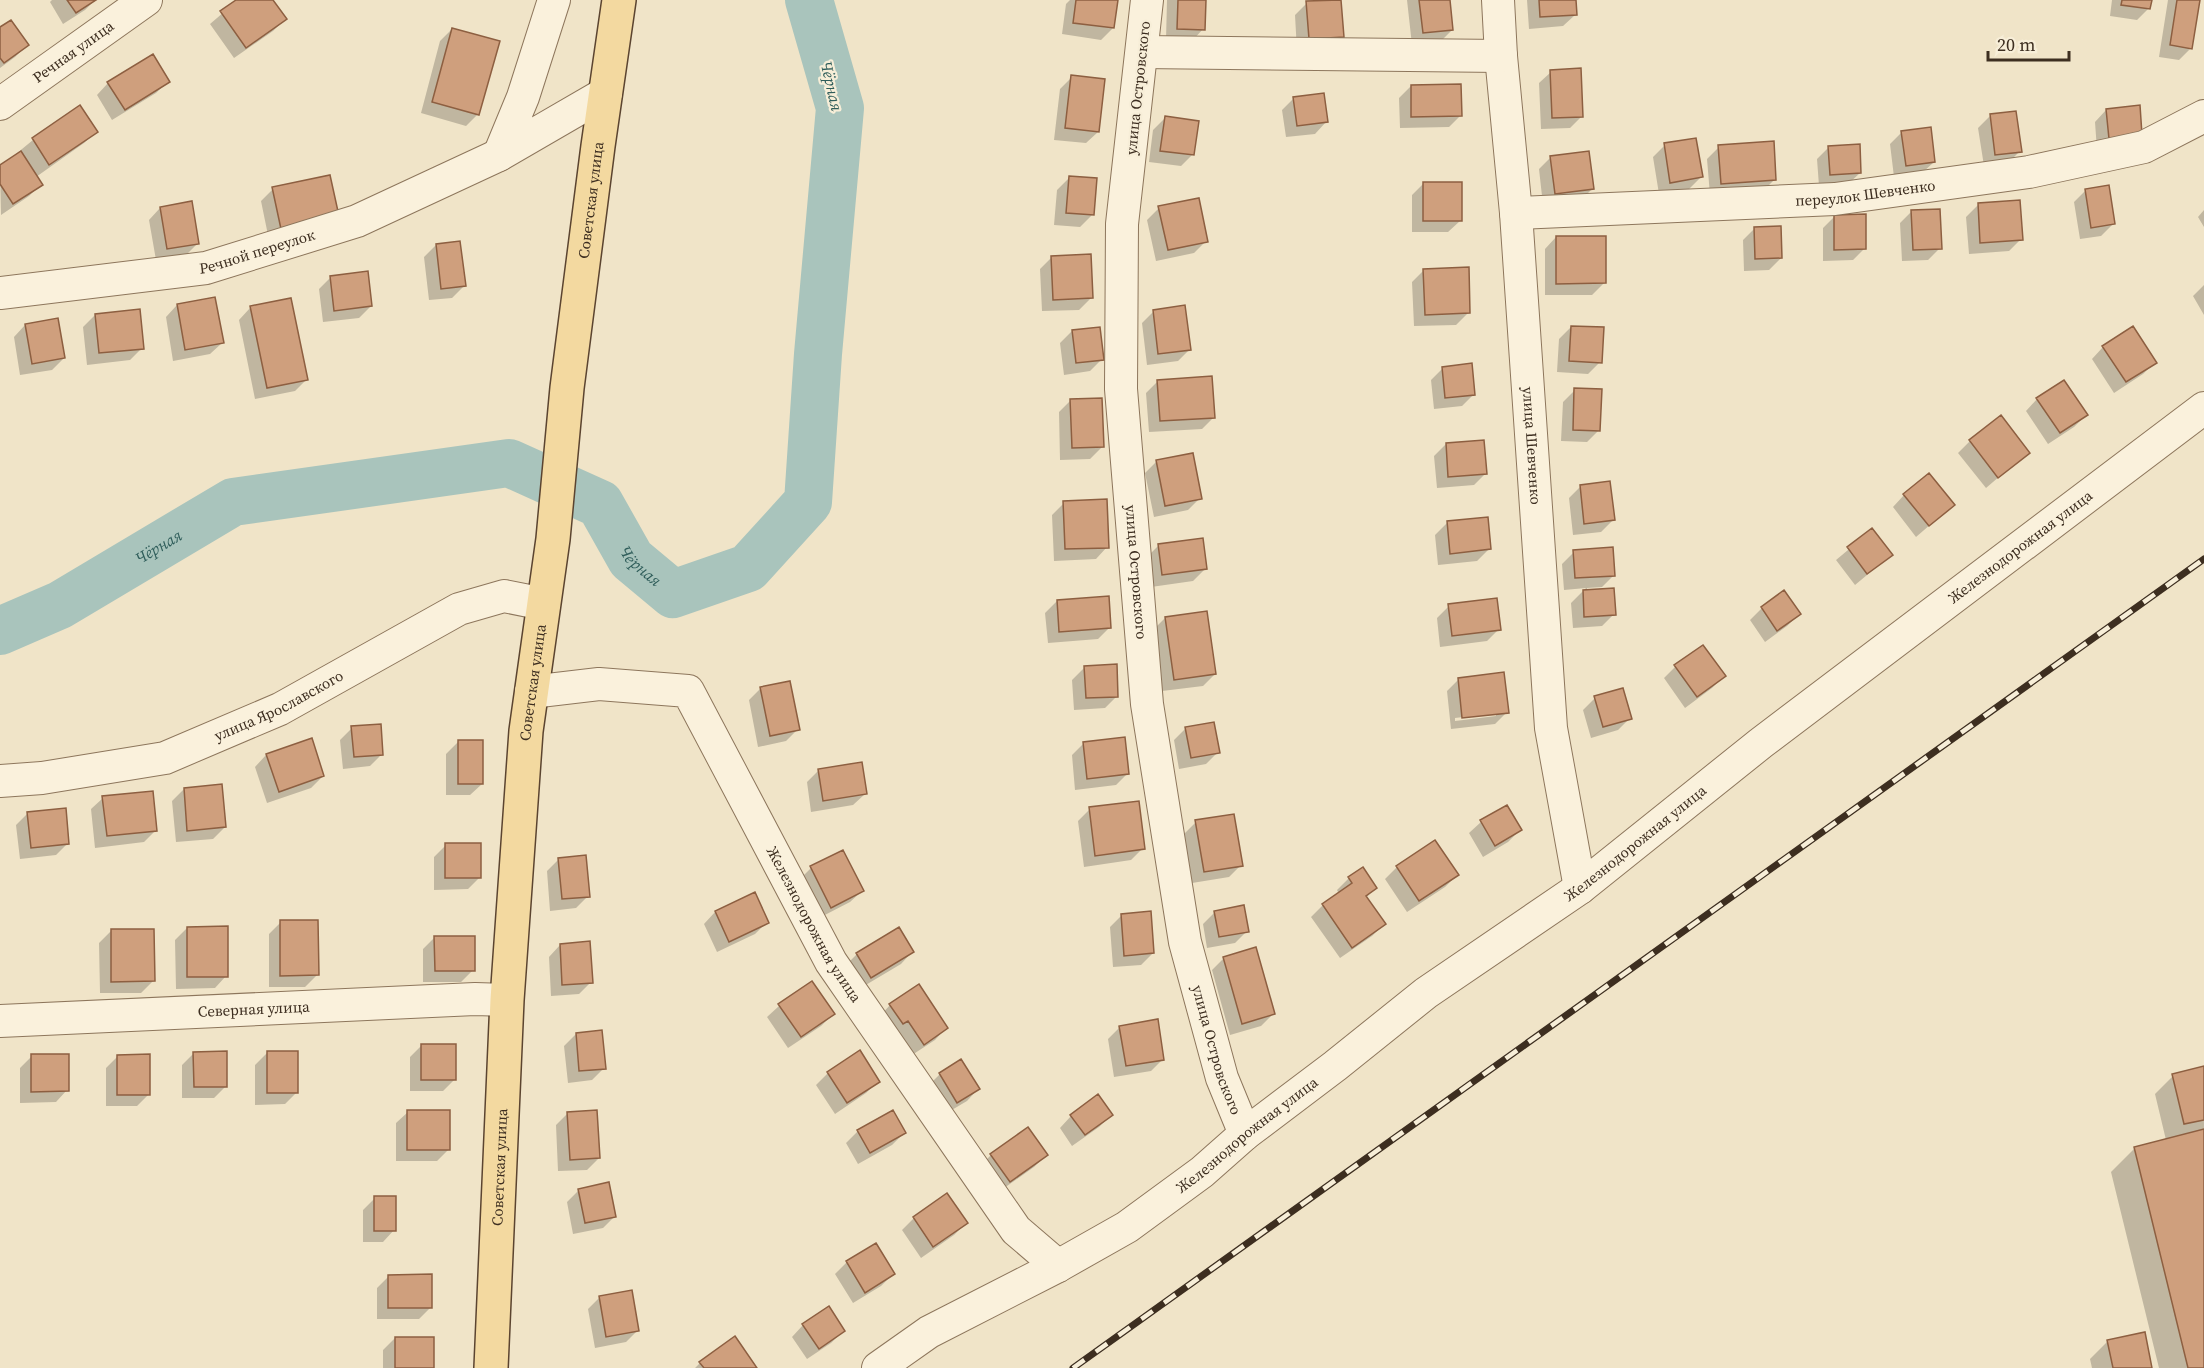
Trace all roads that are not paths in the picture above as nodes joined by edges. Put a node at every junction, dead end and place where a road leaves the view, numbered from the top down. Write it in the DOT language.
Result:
graph roads {
  1 [pos="554,0"];
  2 [pos="619,0"];
  3 [pos="1148,0"];
  4 [pos="1498,0"];
  5 [pos="139,2"];
  6 [pos="1142,52"];
  7 [pos="1501,56"];
  8 [pos="606,93"];
  9 [pos="0,104"];
  10 [pos="2204,116"];
  11 [pos="499,155"];
  12 [pos="1516,213"];
  13 [pos="0,293"];
  14 [pos="2204,408"];
  15 [pos="543,604"];
  16 [pos="531,692"];
  17 [pos="0,781"];
  18 [pos="1580,888"];
  19 [pos="507,1000"];
  20 [pos="0,1021"];
  21 [pos="1245,1134"];
  22 [pos="1058,1266"];
  23 [pos="491,1368"];
  24 [pos="878,1368"];
  1 -- 11 [label="street"];
  2 -- 8 [label="main road, Советская улица"];
  3 -- 6 [label="street, улица Островского"];
  4 -- 7 [label="street, улица Шевченко"];
  5 -- 9 [label="street, Речная улица"];
  6 -- 7 [label="street"];
  6 -- 21 [label="street, улица Островского"];
  7 -- 12 [label="street, улица Шевченко"];
  8 -- 11 [label="street, Речной переулок"];
  8 -- 15 [label="main road, Советская улица"];
  10 -- 12 [label="street, переулок Шевченко"];
  11 -- 13 [label="street, Речной переулок"];
  12 -- 18 [label="street, улица Шевченко"];
  14 -- 18 [label="street, Железнодорожная улица"];
  15 -- 16 [label="main road, Советская улица"];
  15 -- 17 [label="street, улица Ярославского"];
  16 -- 19 [label="main road, Советская улица"];
  16 -- 22 [label="street, Железнодорожная улица"];
  18 -- 21 [label="street, Железнодорожная улица"];
  19 -- 20 [label="street, Северная улица"];
  19 -- 23 [label="main road, Советская улица"];
  21 -- 22 [label="street, Железнодорожная улица"];
  22 -- 24 [label="street, Железнодорожная улица"];
}
